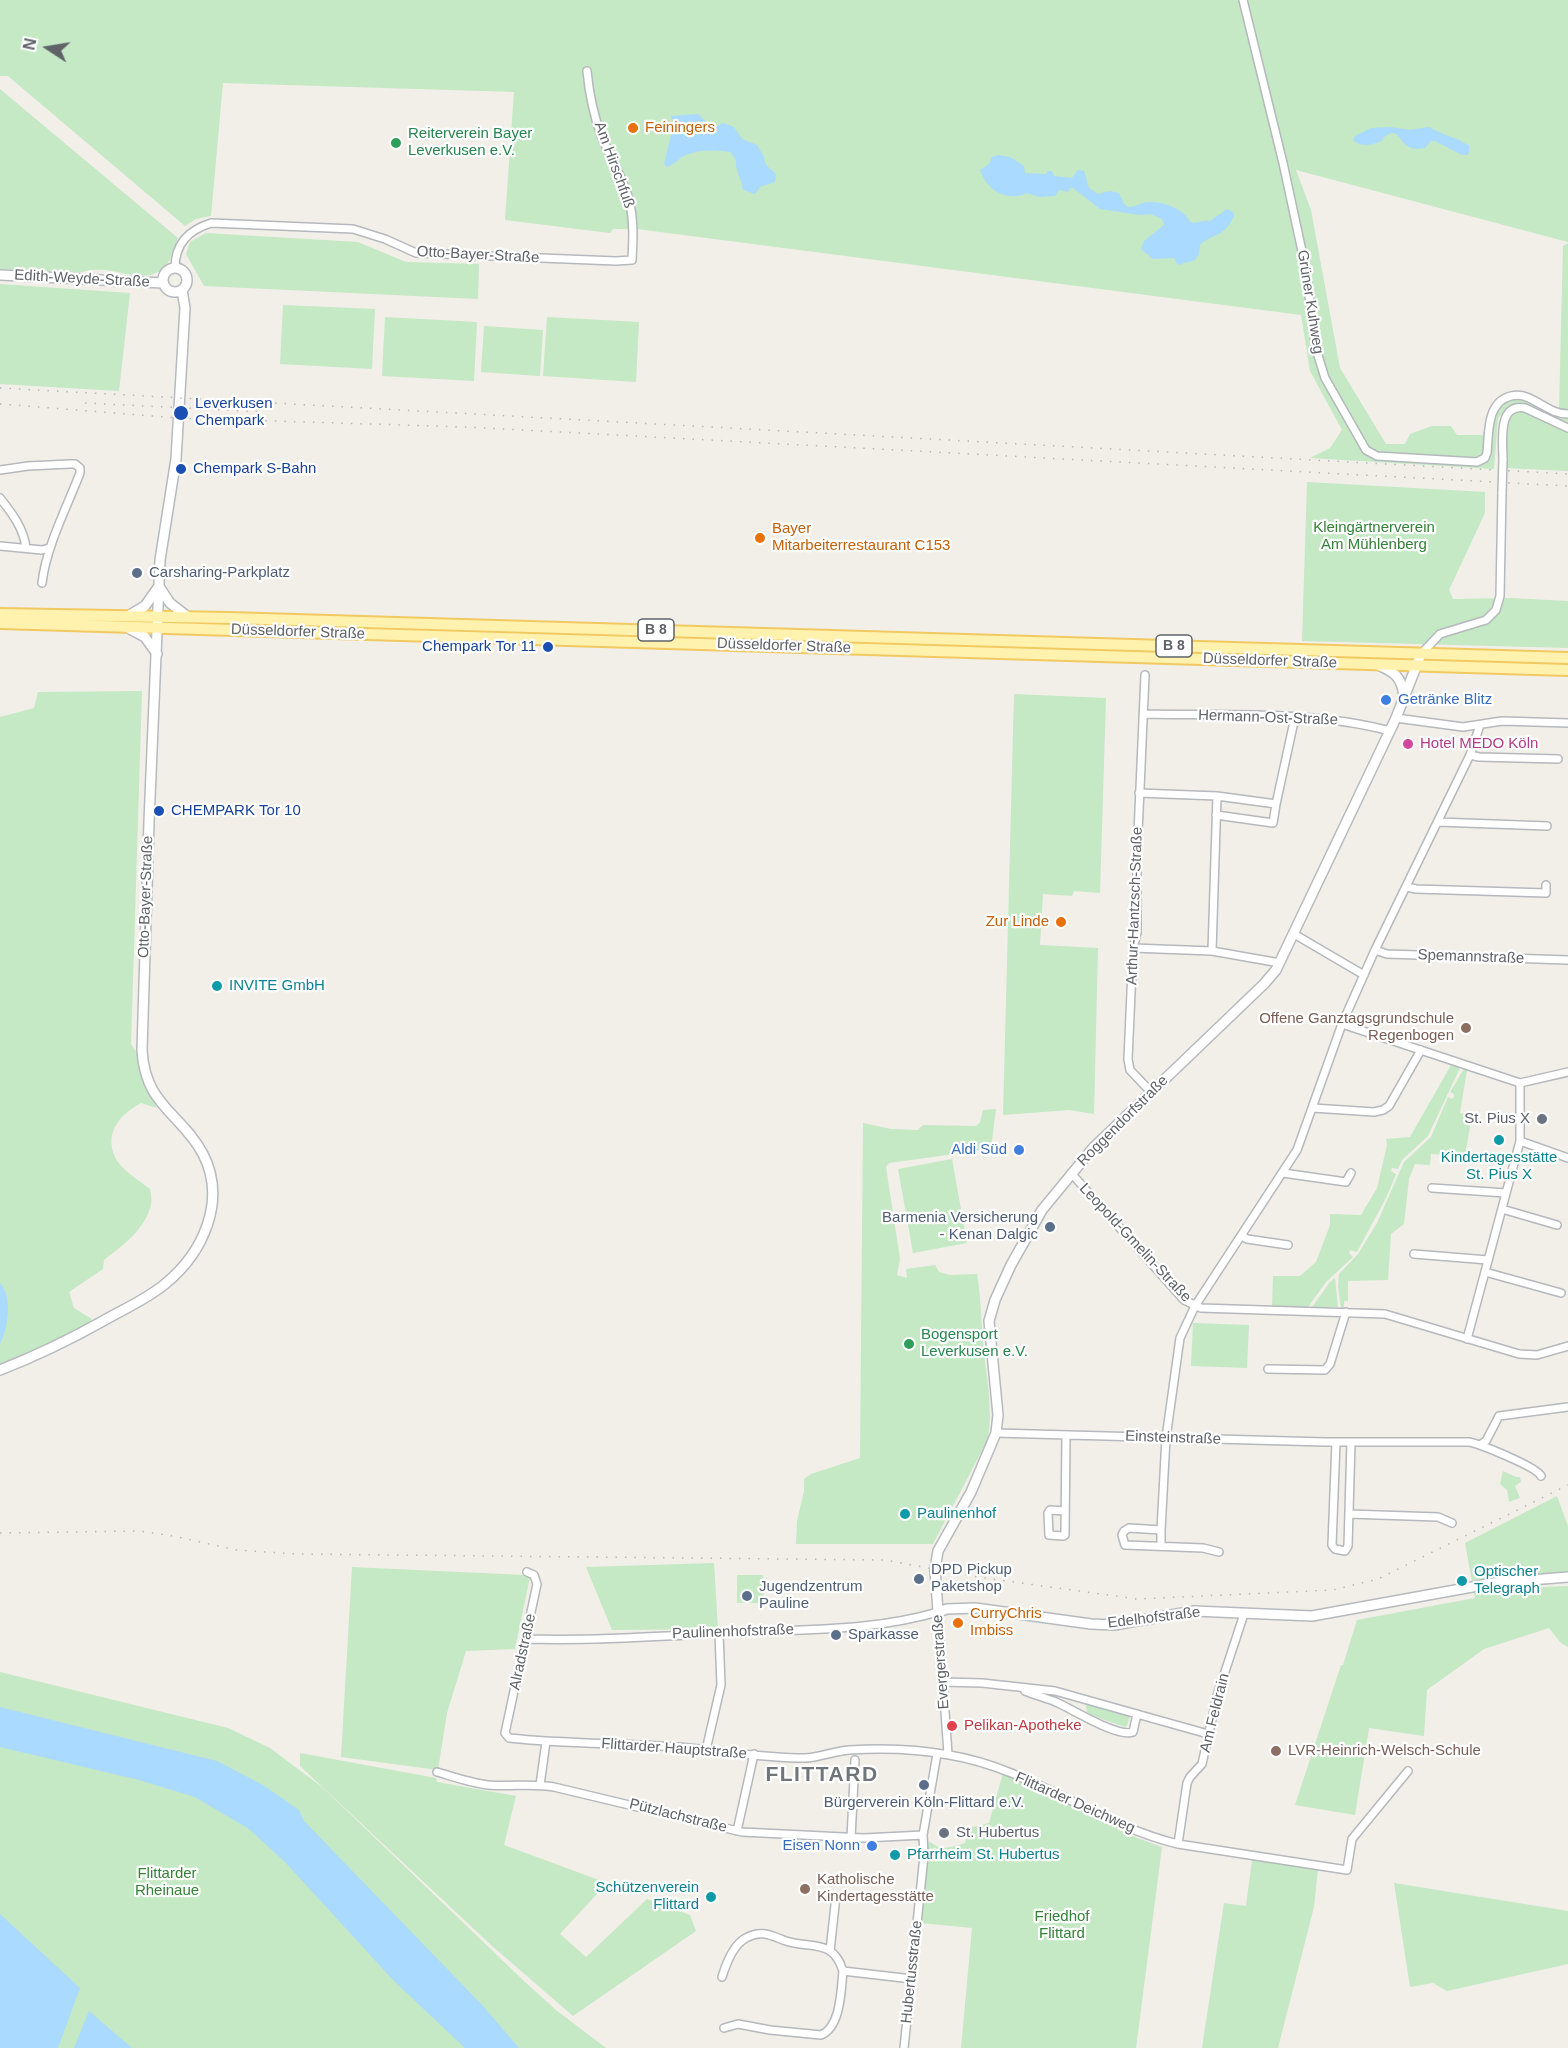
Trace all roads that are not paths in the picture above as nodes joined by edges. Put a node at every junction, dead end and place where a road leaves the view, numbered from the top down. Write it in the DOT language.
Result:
graph roads {
  1 [pos="1243,0"];
  2 [pos="587,71"];
  3 [pos="632,260"];
  4 [pos="175,268"];
  5 [pos="0,275"];
  6 [pos="163,283"];
  7 [pos="182,290"];
  8 [pos="1568,414"];
  9 [pos="1568,428"];
  10 [pos="0,470"];
  11 [pos="0,498"];
  12 [pos="0,546"];
  13 [pos="26,548"];
  14 [pos="49,548"];
  15 [pos="42,583"];
  16 [pos="159,586"];
  17 [pos="0,614"];
  18 [pos="188,617"];
  19 [pos="127,621"];
  20 [pos="158,622"];
  21 [pos="0,623"];
  22 [pos="507,627"];
  23 [pos="507,639"];
  24 [pos="815,641"];
  25 [pos="157,654"];
  26 [pos="1420,654"];
  27 [pos="1568,658"];
  28 [pos="1377,664"];
  29 [pos="1416,666"];
  30 [pos="1568,670"];
  31 [pos="1145,675"];
  32 [pos="1404,697"];
  33 [pos="1144,714"];
  34 [pos="1294,717"];
  35 [pos="1396,718"];
  36 [pos="1568,723"];
  37 [pos="1480,725"];
  38 [pos="1390,731"];
  39 [pos="1470,754"];
  40 [pos="1558,759"];
  41 [pos="1139,794"];
  42 [pos="1216,796"];
  43 [pos="1276,804"];
  44 [pos="1216,815"];
  45 [pos="1437,822"];
  46 [pos="1547,826"];
  47 [pos="1546,885"];
  48 [pos="1407,886"];
  49 [pos="1294,934"];
  50 [pos="1133,948"];
  51 [pos="1375,950"];
  52 [pos="1212,951"];
  53 [pos="1568,960"];
  54 [pos="1280,963"];
  55 [pos="1364,975"];
  56 [pos="1342,1024"];
  57 [pos="1420,1050"];
  58 [pos="1568,1072"];
  59 [pos="1520,1083"];
  60 [pos="1151,1092"];
  61 [pos="1313,1108"];
  62 [pos="1520,1141"];
  63 [pos="1568,1158"];
  64 [pos="1071,1173"];
  65 [pos="1283,1173"];
  66 [pos="1351,1173"];
  67 [pos="1432,1188"];
  68 [pos="1506,1194"];
  69 [pos="1502,1209"];
  70 [pos="1557,1225"];
  71 [pos="1242,1236"];
  72 [pos="1288,1245"];
  73 [pos="1414,1254"];
  74 [pos="1488,1260"];
  75 [pos="1485,1272"];
  76 [pos="1561,1293"];
  77 [pos="1195,1306"];
  78 [pos="1346,1312"];
  79 [pos="1467,1339"];
  80 [pos="1568,1346"];
  81 [pos="1268,1369"];
  82 [pos="0,1370"];
  83 [pos="1568,1407"];
  84 [pos="996,1432"];
  85 [pos="1066,1435"];
  86 [pos="1166,1438"];
  87 [pos="1336,1442"];
  88 [pos="1351,1442"];
  89 [pos="1480,1445"];
  90 [pos="1541,1476"];
  91 [pos="1065,1511"];
  92 [pos="1349,1514"];
  93 [pos="1452,1523"];
  94 [pos="1161,1530"];
  95 [pos="1161,1546"];
  96 [pos="1219,1552"];
  97 [pos="935,1569"];
  98 [pos="528,1572"];
  99 [pos="1568,1577"];
  100 [pos="938,1612"];
  101 [pos="1245,1614"];
  102 [pos="719,1633"];
  103 [pos="527,1639"];
  104 [pos="943,1682"];
  105 [pos="1016,1688"];
  106 [pos="1137,1714"];
  107 [pos="1208,1734"];
  108 [pos="507,1736"];
  109 [pos="546,1742"];
  110 [pos="706,1750"];
  111 [pos="754,1754"];
  112 [pos="937,1754"];
  113 [pos="948,1755"];
  114 [pos="855,1760"];
  115 [pos="1408,1771"];
  116 [pos="437,1772"];
  117 [pos="540,1785"];
  118 [pos="737,1831"];
  119 [pos="923,1835"];
  120 [pos="851,1838"];
  121 [pos="1178,1844"];
  122 [pos="836,1896"];
  123 [pos="830,1951"];
  124 [pos="843,1971"];
  125 [pos="722,1977"];
  126 [pos="912,1979"];
  127 [pos="724,2028"];
  128 [pos="904,2048"];
  1 -- 8 [label="street, Grüner Kuhweg"];
  2 -- 3 [label="street, Am Hirschfuß"];
  3 -- 4 [label="street, Otto-Bayer-Straße"];
  4 -- 6 [label="street"];
  4 -- 7 [label="street"];
  5 -- 6 [label="street, Edith-Weyde-Straße"];
  6 -- 7 [label="street"];
  7 -- 16 [label="street, Otto-Bayer-Straße"];
  9 -- 26 [label="street, bridge"];
  10 -- 14 [label="street"];
  11 -- 13 [label="street"];
  12 -- 13 [label="street"];
  13 -- 14 [label="street"];
  14 -- 15 [label="street"];
  16 -- 18 [label="street"];
  16 -- 19 [label="street"];
  16 -- 20 [label="street, Otto-Bayer-Straße"];
  17 -- 19 [label="main road, Düsseldorfer Straße / B 8"];
  18 -- 20 [label="main road, Düsseldorfer Straße / B 8"];
  18 -- 22 [label="main road, Düsseldorfer Straße / B 8"];
  19 -- 20 [label="main road, Düsseldorfer Straße / B 8"];
  19 -- 21 [label="main road, Düsseldorfer Straße / B 8"];
  19 -- 25 [label="street"];
  20 -- 23 [label="main road, Düsseldorfer Straße / B 8"];
  20 -- 25 [label="street, Otto-Bayer-Straße"];
  22 -- 23 [label="main road"];
  22 -- 24 [label="main road, Düsseldorfer Straße / B 8"];
  23 -- 24 [label="main road, Düsseldorfer Straße / B 8"];
  24 -- 26 [label="main road, Düsseldorfer Straße / B 8"];
  24 -- 28 [label="main road, Düsseldorfer Straße / B 8"];
  25 -- 82 [label="street, Otto-Bayer-Straße"];
  26 -- 27 [label="main road, Düsseldorfer Straße / B 8"];
  26 -- 29 [label="street, Roggendorfstraße"];
  28 -- 29 [label="main road, Düsseldorfer Straße / B 8"];
  28 -- 32 [label="street"];
  29 -- 30 [label="main road, Düsseldorfer Straße / B 8"];
  29 -- 32 [label="street, Roggendorfstraße"];
  31 -- 33 [label="street, Arthur-Hantzsch-Straße"];
  32 -- 35 [label="street, Roggendorfstraße"];
  33 -- 34 [label="street, Hermann-Ost-Straße"];
  33 -- 41 [label="street, Arthur-Hantzsch-Straße"];
  34 -- 38 [label="street, Hermann-Ost-Straße"];
  34 -- 43 [label="street"];
  35 -- 37 [label="street"];
  35 -- 38 [label="street, Roggendorfstraße"];
  36 -- 37 [label="street"];
  37 -- 39 [label="street"];
  38 -- 49 [label="street, Roggendorfstraße"];
  39 -- 40 [label="street"];
  39 -- 45 [label="street"];
  41 -- 42 [label="street"];
  41 -- 50 [label="street, Arthur-Hantzsch-Straße"];
  42 -- 43 [label="street"];
  42 -- 44 [label="street"];
  43 -- 44 [label="street"];
  44 -- 52 [label="street"];
  45 -- 46 [label="street"];
  45 -- 48 [label="street"];
  47 -- 48 [label="street"];
  48 -- 51 [label="street"];
  49 -- 54 [label="street, Roggendorfstraße"];
  49 -- 55 [label="street"];
  50 -- 52 [label="street"];
  50 -- 60 [label="street, Arthur-Hantzsch-Straße"];
  51 -- 53 [label="street, Spemannstraße"];
  51 -- 55 [label="street"];
  52 -- 54 [label="street"];
  54 -- 60 [label="street, Roggendorfstraße"];
  55 -- 56 [label="street"];
  56 -- 57 [label="street"];
  56 -- 61 [label="street"];
  57 -- 59 [label="street"];
  57 -- 61 [label="street"];
  58 -- 59 [label="street"];
  59 -- 62 [label="street"];
  60 -- 64 [label="street, Roggendorfstraße"];
  61 -- 65 [label="street"];
  62 -- 63 [label="street"];
  62 -- 68 [label="street"];
  64 -- 77 [label="street, Leopold-Gmelin-Straße"];
  64 -- 84 [label="street, Roggendorfstraße"];
  65 -- 66 [label="street"];
  65 -- 71 [label="street"];
  67 -- 68 [label="street"];
  68 -- 69 [label="street"];
  69 -- 70 [label="street"];
  69 -- 74 [label="street"];
  71 -- 72 [label="street"];
  71 -- 77 [label="street"];
  73 -- 74 [label="street"];
  74 -- 75 [label="street"];
  75 -- 76 [label="street"];
  75 -- 79 [label="street"];
  77 -- 78 [label="street, Leopold-Gmelin-Straße"];
  77 -- 86 [label="street"];
  78 -- 79 [label="street, Leopold-Gmelin-Straße"];
  78 -- 81 [label="street"];
  79 -- 80 [label="street, Leopold-Gmelin-Straße"];
  83 -- 89 [label="street"];
  84 -- 85 [label="street, Einsteinstraße"];
  84 -- 97 [label="street, Roggendorfstraße"];
  85 -- 86 [label="street, Einsteinstraße"];
  85 -- 91 [label="street"];
  86 -- 87 [label="street, Einsteinstraße"];
  86 -- 94 [label="street"];
  87 -- 88 [label="street, Einsteinstraße"];
  87 -- 92 [label="street"];
  88 -- 89 [label="street, Einsteinstraße"];
  88 -- 92 [label="street"];
  89 -- 90 [label="street, Einsteinstraße"];
  92 -- 93 [label="street"];
  94 -- 95 [label="street"];
  94 -- 95 [label="street"];
  95 -- 96 [label="street"];
  97 -- 100 [label="street, Evergerstraße"];
  98 -- 103 [label="street, Alradstraße"];
  99 -- 101 [label="street, Edelhofstraße"];
  100 -- 101 [label="street, Edelhofstraße"];
  100 -- 102 [label="street, Paulinenhofstraße"];
  100 -- 104 [label="street, Evergerstraße"];
  101 -- 107 [label="street, Am Feldrain"];
  102 -- 103 [label="street, Paulinenhofstraße"];
  102 -- 110 [label="street"];
  103 -- 108 [label="street, Alradstraße"];
  104 -- 105 [label="street"];
  104 -- 113 [label="street, Evergerstraße"];
  105 -- 106 [label="street"];
  105 -- 106 [label="street"];
  106 -- 107 [label="street"];
  107 -- 121 [label="street, Am Feldrain"];
  108 -- 109 [label="street, Flittarder Hauptstraße"];
  109 -- 110 [label="street, Flittarder Hauptstraße"];
  109 -- 117 [label="street"];
  110 -- 111 [label="street, Flittarder Hauptstraße"];
  111 -- 112 [label="street, Flittarder Hauptstraße"];
  111 -- 118 [label="street"];
  112 -- 113 [label="street, Flittarder Hauptstraße"];
  112 -- 119 [label="street, Hubertusstraße"];
  113 -- 121 [label="street, Flittarder Deichweg"];
  114 -- 120 [label="street"];
  115 -- 121 [label="street, Flittarder Deichweg"];
  116 -- 117 [label="street, Pützlachstraße"];
  117 -- 118 [label="street, Pützlachstraße"];
  118 -- 120 [label="street, Pützlachstraße"];
  119 -- 120 [label="street, Pützlachstraße"];
  119 -- 126 [label="street, Hubertusstraße"];
  122 -- 123 [label="street"];
  123 -- 124 [label="street"];
  123 -- 125 [label="street"];
  124 -- 126 [label="street"];
  124 -- 127 [label="street"];
  126 -- 128 [label="street, Hubertusstraße"];
}
